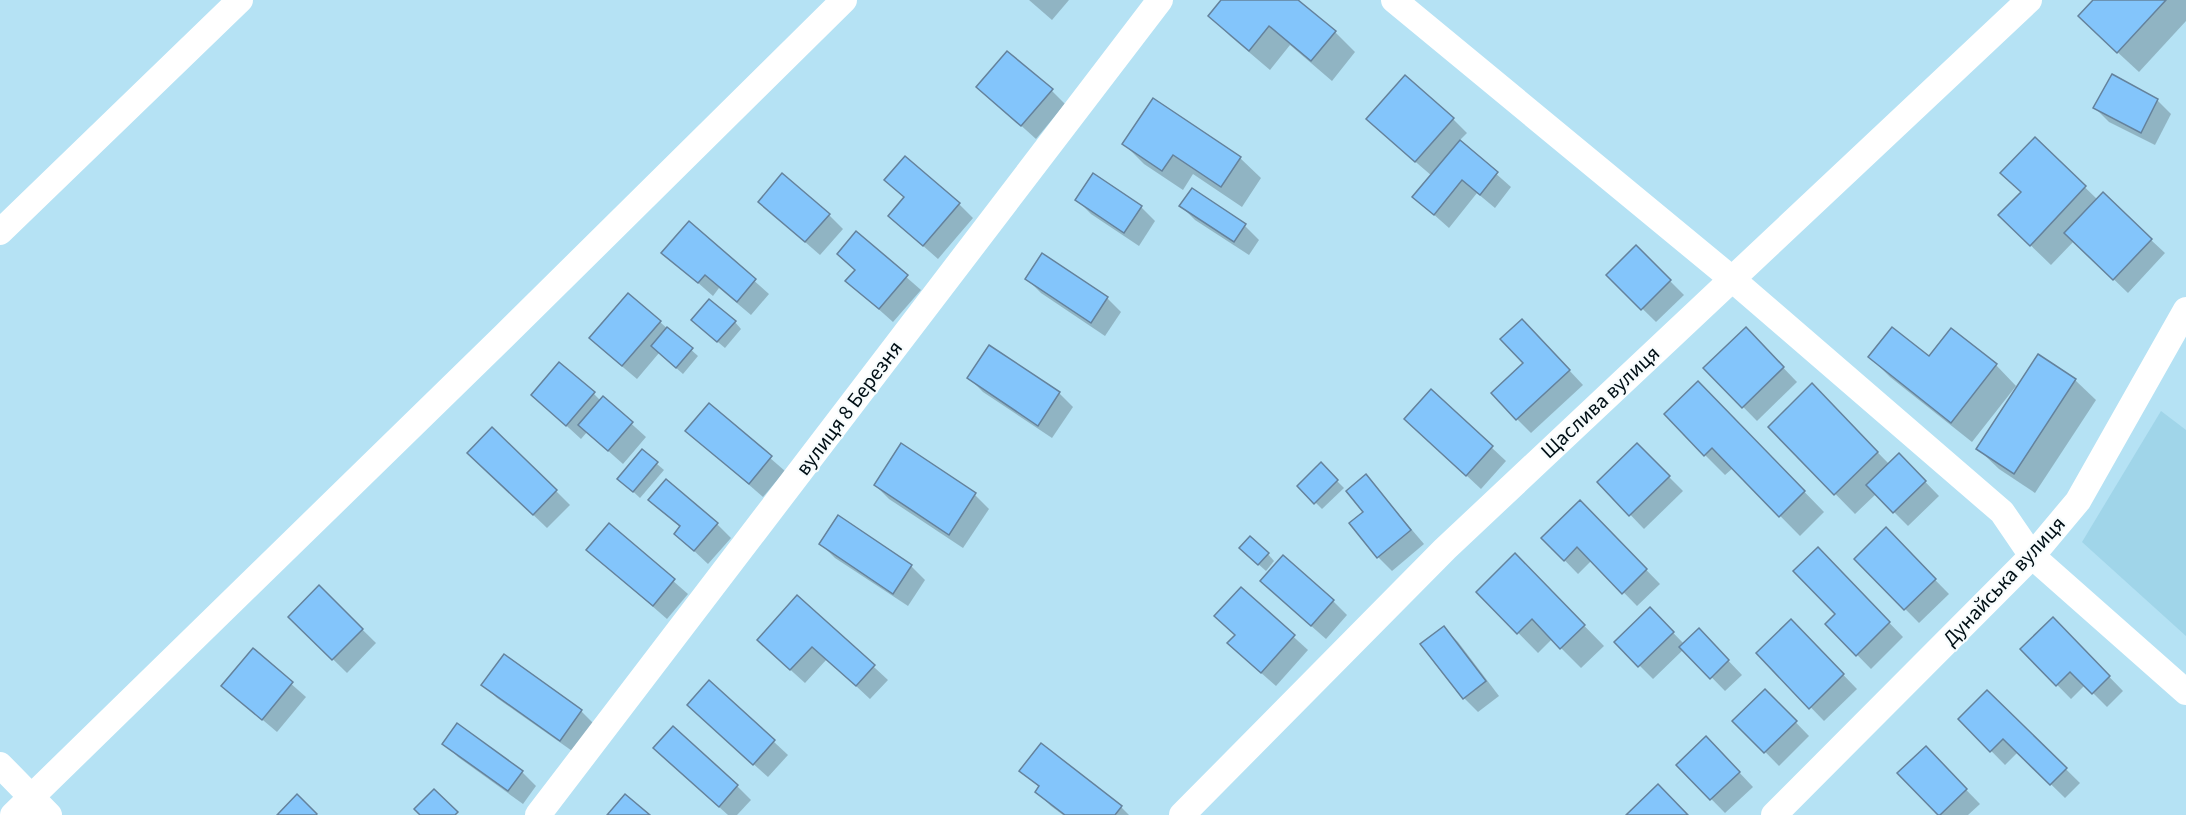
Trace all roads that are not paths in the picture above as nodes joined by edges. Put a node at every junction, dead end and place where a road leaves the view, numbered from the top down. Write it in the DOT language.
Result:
graph roads {
  1 [pos="240,0"];
  2 [pos="844,0"];
  3 [pos="1160,0"];
  4 [pos="1394,0"];
  5 [pos="2029,0"];
  6 [pos="0,232"];
  7 [pos="1732,279"];
  8 [pos="2186,310"];
  9 [pos="2032,556"];
  10 [pos="2186,692"];
  11 [pos="0,765"];
  12 [pos="40,806"];
  13 [pos="13,815"];
  14 [pos="538,815"];
  15 [pos="1182,815"];
  16 [pos="1774,815"];
  1 -- 6 [label="street"];
  2 -- 12 [label="street"];
  3 -- 14 [label="street, вулиця 8 Березня"];
  4 -- 7 [label="street"];
  5 -- 7 [label="street, Щаслива вулиця"];
  7 -- 9 [label="street"];
  7 -- 15 [label="street, Щаслива вулиця"];
  8 -- 9 [label="street, Дунайська вулиця"];
  9 -- 10 [label="street"];
  9 -- 16 [label="street, Дунайська вулиця"];
  11 -- 12 [label="street"];
  12 -- 13 [label="street"];
}
